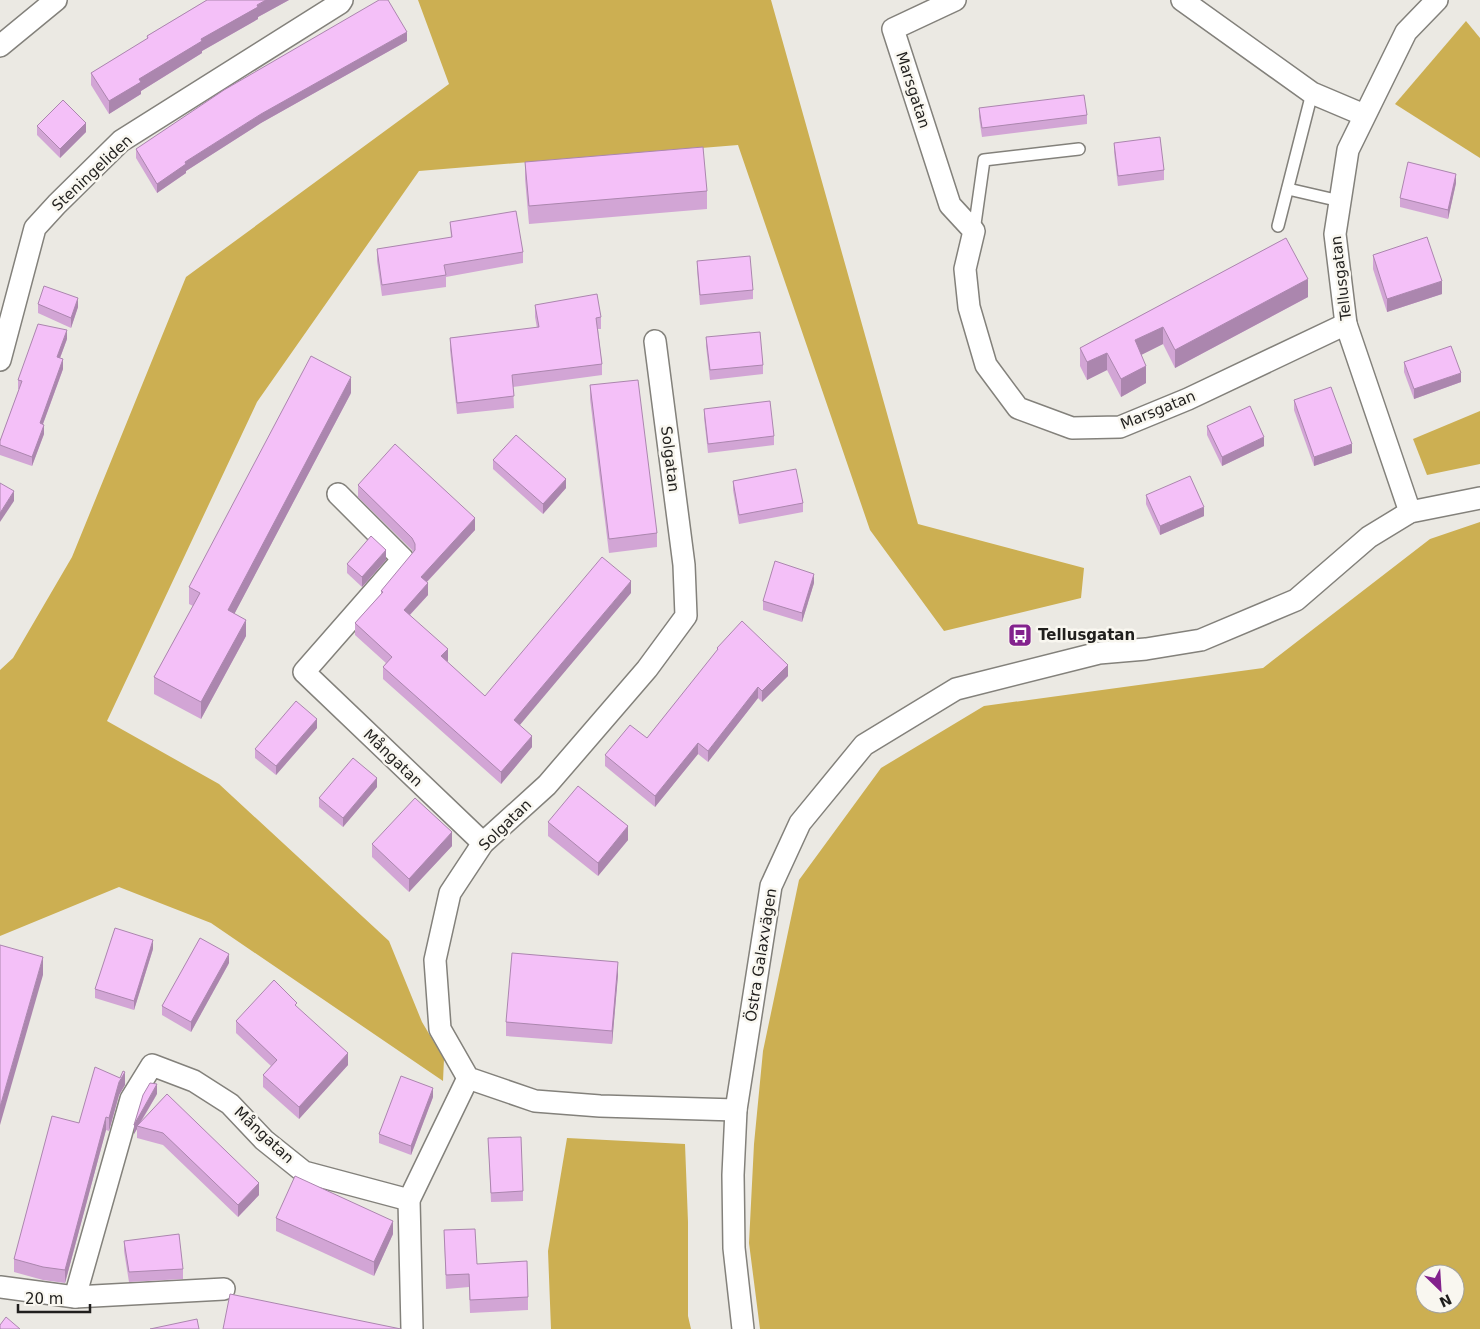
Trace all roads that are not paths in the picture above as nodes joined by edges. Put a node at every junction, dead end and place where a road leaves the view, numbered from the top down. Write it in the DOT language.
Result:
graph roads {
  1 [pos="56,0"];
  2 [pos="342,0"];
  3 [pos="954,0"];
  4 [pos="1182,0"];
  5 [pos="1437,0"];
  6 [pos="0,46"];
  7 [pos="1312,93"];
  8 [pos="1364,116"];
  9 [pos="1079,149"];
  10 [pos="1288,188"];
  11 [pos="1340,201"];
  12 [pos="1278,226"];
  13 [pos="974,231"];
  14 [pos="1346,324"];
  15 [pos="655,341"];
  16 [pos="0,360"];
  17 [pos="338,494"];
  18 [pos="1480,498"];
  19 [pos="1410,512"];
  20 [pos="483,843"];
  21 [pos="468,1078"];
  22 [pos="736,1110"];
  23 [pos="409,1200"];
  24 [pos="0,1287"];
  25 [pos="224,1289"];
  26 [pos="75,1297"];
  27 [pos="412,1329"];
  28 [pos="743,1329"];
  1 -- 6 [label="street"];
  2 -- 16 [label="street, Steningeliden"];
  3 -- 13 [label="street, Marsgatan"];
  4 -- 7 [label="street"];
  5 -- 8 [label="street, Tellusgatan"];
  7 -- 8 [label="street"];
  7 -- 10 [label="lane"];
  8 -- 11 [label="street, Tellusgatan"];
  9 -- 13 [label="lane"];
  10 -- 11 [label="lane"];
  10 -- 12 [label="lane"];
  11 -- 14 [label="street, Tellusgatan"];
  13 -- 14 [label="street, Marsgatan"];
  14 -- 19 [label="street, Tellusgatan"];
  15 -- 20 [label="street, Solgatan"];
  17 -- 20 [label="street, Mångatan"];
  18 -- 19 [label="street, Östra Galaxvägen"];
  19 -- 22 [label="street, Östra Galaxvägen"];
  20 -- 21 [label="street, Solgatan"];
  21 -- 22 [label="street"];
  21 -- 23 [label="street"];
  22 -- 28 [label="street, Östra Galaxvägen"];
  23 -- 26 [label="street, Mångatan"];
  23 -- 27 [label="street"];
  24 -- 26 [label="street"];
  25 -- 26 [label="street"];
}
